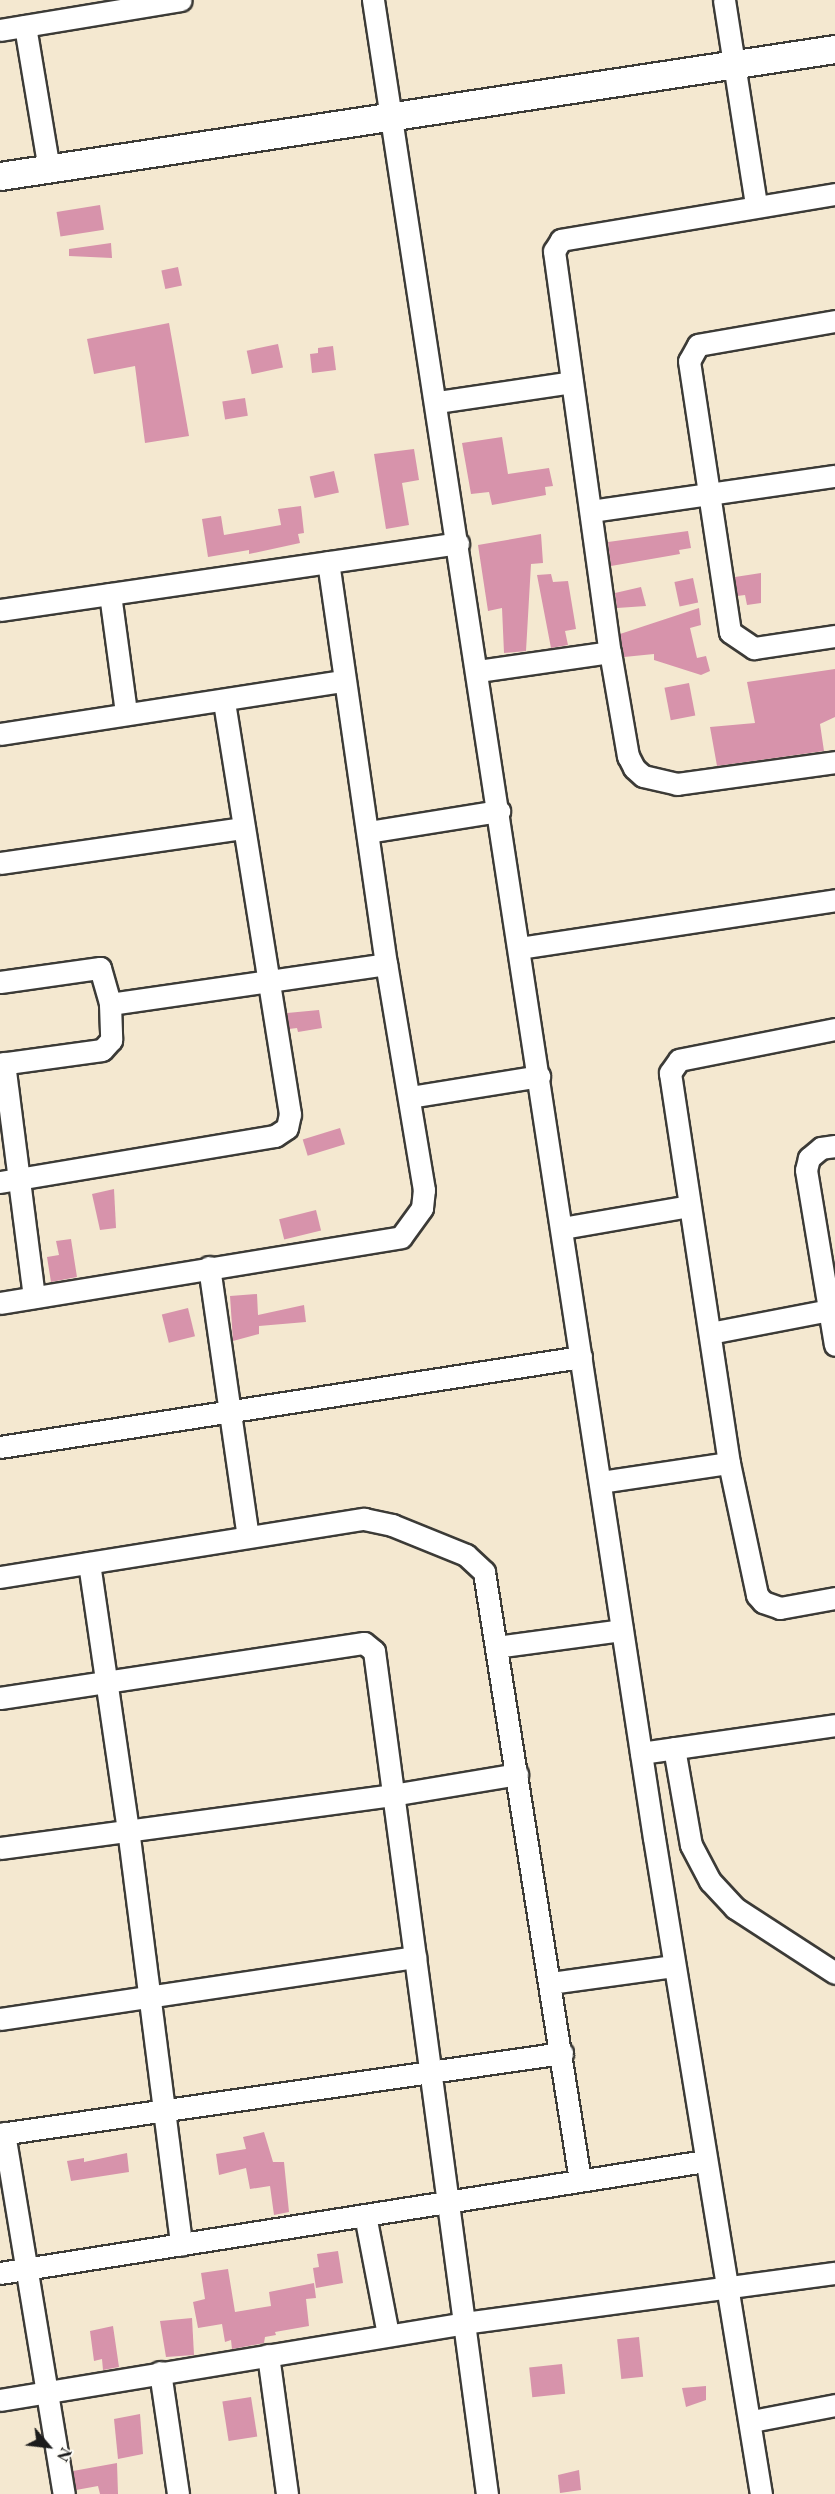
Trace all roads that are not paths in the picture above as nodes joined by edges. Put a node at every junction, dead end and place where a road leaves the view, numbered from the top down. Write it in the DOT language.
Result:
graph roads {
  1 [pos="181,0"];
  2 [pos="373,0"];
  3 [pos="724,0"];
  4 [pos="25,27"];
  5 [pos="0,30"];
  6 [pos="835,49"];
  7 [pos="733,64"];
  8 [pos="390,117"];
  9 [pos="49,169"];
  10 [pos="0,176"];
  11 [pos="835,194"];
  12 [pos="756,205"];
  13 [pos="835,321"];
  14 [pos="572,382"];
  15 [pos="437,402"];
  16 [pos="835,476"];
  17 [pos="709,493"];
  18 [pos="591,511"];
  19 [pos="458,543"];
  20 [pos="328,562"];
  21 [pos="110,594"];
  22 [pos="0,610"];
  23 [pos="835,636"];
  24 [pos="610,652"];
  25 [pos="478,671"];
  26 [pos="344,681"];
  27 [pos="224,702"];
  28 [pos="126,713"];
  29 [pos="0,734"];
  30 [pos="835,762"];
  31 [pos="499,811"];
  32 [pos="243,828"];
  33 [pos="368,832"];
  34 [pos="0,863"];
  35 [pos="835,900"];
  36 [pos="519,948"];
  37 [pos="386,964"];
  38 [pos="269,980"];
  39 [pos="0,981"];
  40 [pos="110,1004"];
  41 [pos="835,1029"];
  42 [pos="2,1064"];
  43 [pos="539,1076"];
  44 [pos="410,1097"];
  45 [pos="835,1146"];
  46 [pos="9,1180"];
  47 [pos="689,1206"];
  48 [pos="562,1228"];
  49 [pos="209,1268"];
  50 [pos="34,1297"];
  51 [pos="0,1302"];
  52 [pos="832,1310"];
  53 [pos="710,1333"];
  54 [pos="835,1345"];
  55 [pos="581,1357"];
  56 [pos="232,1411"];
  57 [pos="0,1446"];
  58 [pos="729,1463"];
  59 [pos="600,1482"];
  60 [pos="248,1536"];
  61 [pos="89,1563"];
  62 [pos="0,1576"];
  63 [pos="835,1598"];
  64 [pos="622,1630"];
  65 [pos="496,1647"];
  66 [pos="106,1681"];
  67 [pos="0,1698"];
  68 [pos="835,1725"];
  69 [pos="674,1748"];
  70 [pos="641,1753"];
  71 [pos="517,1774"];
  72 [pos="392,1795"];
  73 [pos="128,1829"];
  74 [pos="0,1848"];
  75 [pos="414,1956"];
  76 [pos="674,1966"];
  77 [pos="835,1973"];
  78 [pos="551,1983"];
  79 [pos="149,2000"];
  80 [pos="0,2019"];
  81 [pos="562,2053"];
  82 [pos="428,2074"];
  83 [pos="164,2112"];
  84 [pos="2,2134"];
  85 [pos="705,2161"];
  86 [pos="580,2180"];
  87 [pos="448,2202"];
  88 [pos="365,2215"];
  89 [pos="181,2245"];
  90 [pos="27,2267"];
  91 [pos="0,2272"];
  92 [pos="835,2273"];
  93 [pos="728,2289"];
  94 [pos="464,2323"];
  95 [pos="388,2335"];
  96 [pos="268,2355"];
  97 [pos="160,2372"];
  98 [pos="47,2392"];
  99 [pos="0,2400"];
  100 [pos="835,2405"];
  101 [pos="752,2421"];
  102 [pos="64,2494"];
  103 [pos="178,2494"];
  104 [pos="287,2494"];
  105 [pos="487,2494"];
  106 [pos="761,2494"];
  1 -- 4 [label="street"];
  2 -- 8 [label="street"];
  3 -- 7 [label="street"];
  4 -- 5 [label="street"];
  4 -- 9 [label="street"];
  6 -- 7 [label="street"];
  7 -- 8 [label="street"];
  7 -- 12 [label="street"];
  8 -- 9 [label="street"];
  8 -- 15 [label="street"];
  9 -- 10 [label="street"];
  11 -- 12 [label="street"];
  12 -- 14 [label="street"];
  13 -- 17 [label="street"];
  14 -- 15 [label="street"];
  14 -- 18 [label="street"];
  15 -- 19 [label="street"];
  16 -- 17 [label="street"];
  17 -- 18 [label="street"];
  17 -- 23 [label="street"];
  18 -- 24 [label="street"];
  19 -- 20 [label="street"];
  19 -- 25 [label="street"];
  20 -- 21 [label="street"];
  20 -- 26 [label="street"];
  21 -- 22 [label="street"];
  21 -- 28 [label="street"];
  24 -- 25 [label="street"];
  24 -- 30 [label="street"];
  25 -- 31 [label="street"];
  26 -- 27 [label="street"];
  26 -- 33 [label="street"];
  27 -- 28 [label="street"];
  27 -- 32 [label="street"];
  28 -- 29 [label="street"];
  31 -- 33 [label="street"];
  31 -- 36 [label="street"];
  32 -- 34 [label="street"];
  32 -- 38 [label="street"];
  33 -- 37 [label="street"];
  35 -- 36 [label="street"];
  36 -- 43 [label="street"];
  37 -- 38 [label="street"];
  37 -- 44 [label="street"];
  38 -- 40 [label="street"];
  38 -- 46 [label="street"];
  39 -- 40 [label="street"];
  40 -- 42 [label="street"];
  41 -- 47 [label="street"];
  42 -- 46 [label="street"];
  43 -- 44 [label="street"];
  43 -- 48 [label="street"];
  44 -- 49 [label="street"];
  45 -- 52 [label="street"];
  46 -- 50 [label="street"];
  47 -- 48 [label="street"];
  47 -- 53 [label="street"];
  48 -- 55 [label="street"];
  49 -- 50 [label="street"];
  49 -- 56 [label="street"];
  50 -- 51 [label="street"];
  52 -- 53 [label="street"];
  52 -- 54 [label="street"];
  53 -- 58 [label="street"];
  55 -- 56 [label="street"];
  55 -- 59 [label="street"];
  56 -- 57 [label="street"];
  56 -- 60 [label="street"];
  58 -- 59 [label="street"];
  58 -- 63 [label="street"];
  59 -- 64 [label="street"];
  60 -- 61 [label="street"];
  60 -- 65 [label="street"];
  61 -- 62 [label="street"];
  61 -- 66 [label="street"];
  64 -- 65 [label="street"];
  64 -- 70 [label="street"];
  65 -- 71 [label="street"];
  66 -- 67 [label="street"];
  66 -- 72 [label="street"];
  66 -- 73 [label="street"];
  68 -- 69 [label="street"];
  69 -- 70 [label="street"];
  69 -- 77 [label="street"];
  70 -- 76 [label="street"];
  71 -- 72 [label="street"];
  71 -- 78 [label="street"];
  72 -- 73 [label="street"];
  72 -- 75 [label="street"];
  73 -- 74 [label="street"];
  73 -- 79 [label="street"];
  75 -- 79 [label="street"];
  75 -- 82 [label="street"];
  76 -- 78 [label="street"];
  76 -- 85 [label="street"];
  78 -- 81 [label="street"];
  79 -- 80 [label="street"];
  79 -- 83 [label="street"];
  81 -- 82 [label="street"];
  81 -- 86 [label="street"];
  82 -- 83 [label="street"];
  82 -- 87 [label="street"];
  83 -- 84 [label="street"];
  83 -- 89 [label="street"];
  84 -- 90 [label="street"];
  85 -- 86 [label="street"];
  85 -- 93 [label="street"];
  86 -- 87 [label="street"];
  87 -- 88 [label="street"];
  87 -- 94 [label="street"];
  88 -- 89 [label="street"];
  88 -- 95 [label="street"];
  89 -- 90 [label="street"];
  90 -- 91 [label="street"];
  90 -- 98 [label="street"];
  92 -- 93 [label="street"];
  93 -- 94 [label="street"];
  93 -- 101 [label="street"];
  94 -- 95 [label="street"];
  94 -- 105 [label="street"];
  95 -- 96 [label="street"];
  96 -- 97 [label="street"];
  96 -- 104 [label="street"];
  97 -- 98 [label="street"];
  97 -- 103 [label="street"];
  98 -- 99 [label="street"];
  98 -- 102 [label="street"];
  100 -- 101 [label="street"];
  101 -- 106 [label="street"];
}
